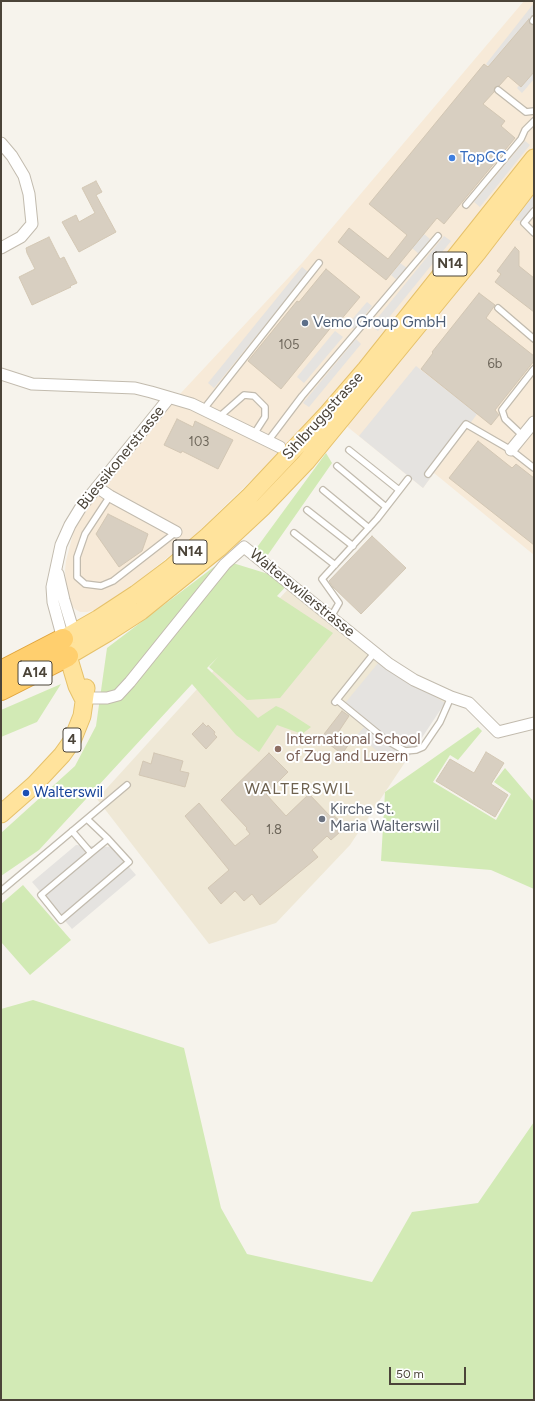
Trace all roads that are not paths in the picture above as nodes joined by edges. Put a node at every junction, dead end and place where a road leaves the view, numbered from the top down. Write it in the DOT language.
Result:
graph roads {
  1 [pos="498,90"];
  2 [pos="534,111"];
  3 [pos="534,121"];
  4 [pos="1,143"];
  5 [pos="534,158"];
  6 [pos="534,179"];
  7 [pos="466,205"];
  8 [pos="534,211"];
  9 [pos="534,233"];
  10 [pos="438,236"];
  11 [pos="1,248"];
  12 [pos="319,263"];
  13 [pos="498,308"];
  14 [pos="534,339"];
  15 [pos="534,369"];
  16 [pos="1,374"];
  17 [pos="169,398"];
  18 [pos="203,410"];
  19 [pos="219,418"];
  20 [pos="534,422"];
  21 [pos="254,434"];
  22 [pos="523,436"];
  23 [pos="268,441"];
  24 [pos="280,447"];
  25 [pos="349,450"];
  26 [pos="511,450"];
  27 [pos="337,466"];
  28 [pos="534,468"];
  29 [pos="428,474"];
  30 [pos="408,479"];
  31 [pos="97,486"];
  32 [pos="323,490"];
  33 [pos="400,490"];
  34 [pos="110,496"];
  35 [pos="386,507"];
  36 [pos="307,510"];
  37 [pos="369,528"];
  38 [pos="176,532"];
  39 [pos="294,533"];
  40 [pos="353,546"];
  41 [pos="335,565"];
  42 [pos="331,617"];
  43 [pos="71,644"];
  44 [pos="375,652"];
  45 [pos="1,671"];
  46 [pos="1,690"];
  47 [pos="451,697"];
  48 [pos="83,698"];
  49 [pos="534,723"];
  50 [pos="127,785"];
  51 [pos="1,814"];
  52 [pos="87,819"];
  53 [pos="72,831"];
  54 [pos="108,839"];
  55 [pos="91,853"];
  56 [pos="1,891"];
  1 -- 2 [label="lane"];
  3 -- 7 [label="lane"];
  4 -- 11 [label="street"];
  5 -- 43 [label="main road, Sihlbruggstrasse / N14"];
  6 -- 43 [label="main road, Sihlbruggstrasse / N14"];
  8 -- 9 [label="lane"];
  10 -- 23 [label="lane"];
  12 -- 18 [label="lane"];
  13 -- 14 [label="lane"];
  15 -- 22 [label="lane"];
  16 -- 17 [label="street, Büessikonerstrasse"];
  17 -- 18 [label="street"];
  17 -- 31 [label="street, Büessikonerstrasse"];
  18 -- 19 [label="street"];
  19 -- 21 [label="street"];
  19 -- 21 [label="lane"];
  20 -- 22 [label="street"];
  21 -- 23 [label="street"];
  22 -- 26 [label="street"];
  23 -- 24 [label="street"];
  25 -- 33 [label="lane"];
  26 -- 28 [label="lane"];
  26 -- 29 [label="lane"];
  27 -- 35 [label="lane"];
  30 -- 33 [label="lane"];
  31 -- 34 [label="street"];
  31 -- 43 [label="street, Büessikonerstrasse"];
  32 -- 37 [label="lane"];
  33 -- 35 [label="lane"];
  34 -- 38 [label="street"];
  34 -- 38 [label="lane"];
  35 -- 37 [label="lane"];
  36 -- 40 [label="lane"];
  37 -- 40 [label="lane"];
  39 -- 41 [label="lane"];
  40 -- 41 [label="lane"];
  41 -- 42 [label="lane"];
  42 -- 44 [label="street, Walterswilerstrasse"];
  42 -- 48 [label="street, Walterswilerstrasse"];
  43 -- 45 [label="highway, A14"];
  43 -- 46 [label="highway, A14"];
  43 -- 48 [label="main road, 4"];
  44 -- 47 [label="street, Walterswilerstrasse"];
  44 -- 47 [label="lane"];
  47 -- 49 [label="street, Walterswilerstrasse"];
  48 -- 51 [label="main road, 4"];
  50 -- 52 [label="lane"];
  52 -- 53 [label="lane"];
  52 -- 54 [label="lane"];
  53 -- 55 [label="lane"];
  53 -- 56 [label="lane"];
  54 -- 55 [label="lane"];
  54 -- 55 [label="lane"];
}
